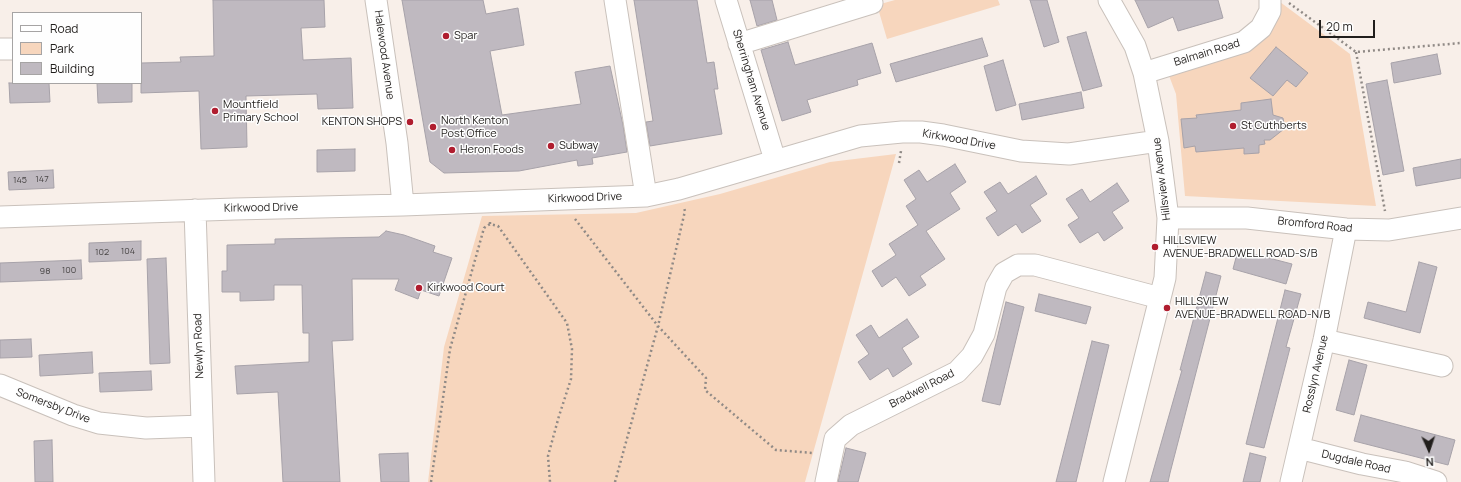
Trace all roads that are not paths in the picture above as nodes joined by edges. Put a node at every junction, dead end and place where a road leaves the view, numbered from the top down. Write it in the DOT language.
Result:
graph roads {
  1 [pos="376,0"];
  2 [pos="615,0"];
  3 [pos="726,0"];
  4 [pos="1109,0"];
  5 [pos="1270,0"];
  6 [pos="872,3"];
  7 [pos="740,44"];
  8 [pos="0,49"];
  9 [pos="12,49"];
  10 [pos="1144,73"];
  11 [pos="1158,141"];
  12 [pos="775,160"];
  13 [pos="646,196"];
  14 [pos="403,205"];
  15 [pos="195,210"];
  16 [pos="0,217"];
  17 [pos="1168,218"];
  18 [pos="1461,218"];
  19 [pos="1346,229"];
  20 [pos="1160,298"];
  21 [pos="1324,340"];
  22 [pos="1442,366"];
  23 [pos="0,385"];
  24 [pos="202,426"];
  25 [pos="1299,448"];
  26 [pos="204,482"];
  27 [pos="826,482"];
  28 [pos="1114,482"];
  29 [pos="1291,482"];
  30 [pos="1436,482"];
  1 -- 14 [label="street, Halewood Avenue"];
  2 -- 13 [label="street"];
  3 -- 7 [label="street, Sherringham Avenue"];
  4 -- 10 [label="street, Hillsview Avenue"];
  5 -- 10 [label="street, Balmain Road"];
  6 -- 7 [label="street"];
  7 -- 12 [label="street, Sherringham Avenue"];
  8 -- 9 [label="street"];
  10 -- 11 [label="street, Hillsview Avenue"];
  11 -- 12 [label="street, Kirkwood Drive"];
  11 -- 17 [label="street, Hillsview Avenue"];
  12 -- 13 [label="street, Kirkwood Drive"];
  13 -- 14 [label="street, Kirkwood Drive"];
  14 -- 15 [label="street, Kirkwood Drive"];
  15 -- 16 [label="street, Kirkwood Drive"];
  15 -- 24 [label="street, Newlyn Road"];
  17 -- 19 [label="street, Bromford Road"];
  17 -- 20 [label="street, Hillsview Avenue"];
  18 -- 19 [label="street, Bromford Road"];
  19 -- 21 [label="street, Rosslyn Avenue"];
  20 -- 27 [label="street, Bradwell Road"];
  20 -- 28 [label="street, Hillsview Avenue"];
  21 -- 22 [label="street"];
  21 -- 25 [label="street, Rosslyn Avenue"];
  23 -- 24 [label="street, Somersby Drive"];
  24 -- 26 [label="street, Newlyn Road"];
  25 -- 29 [label="street, Rosslyn Avenue"];
  25 -- 30 [label="street, Dugdale Road"];
}
